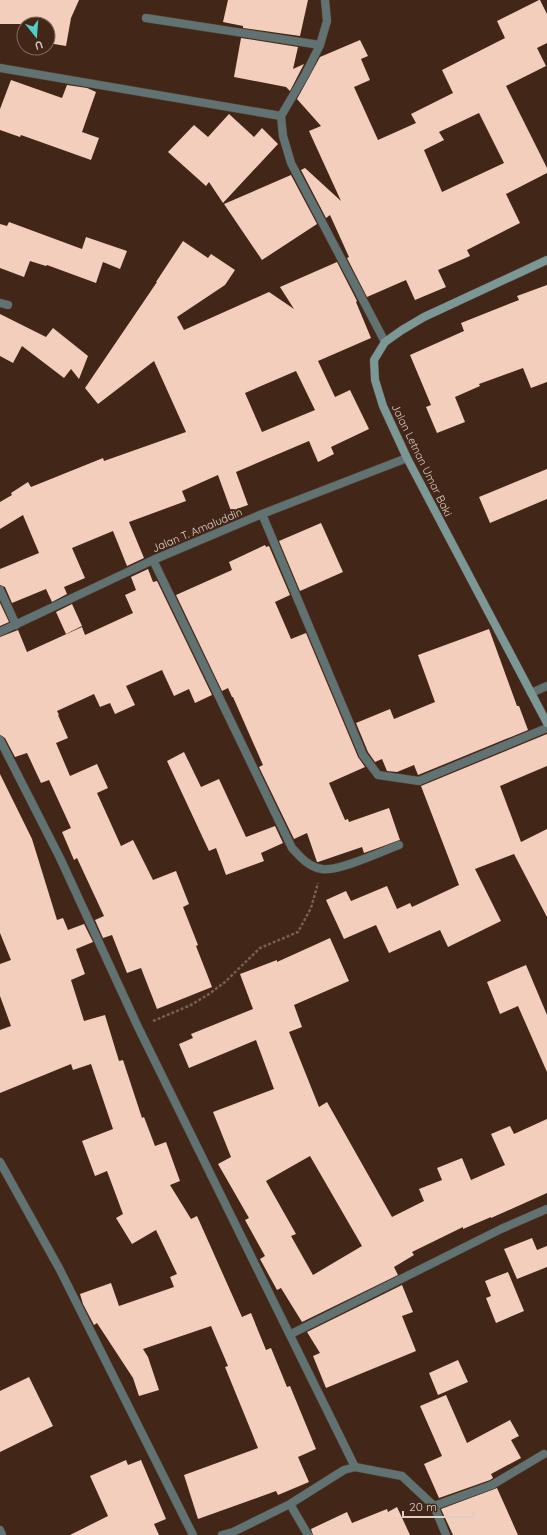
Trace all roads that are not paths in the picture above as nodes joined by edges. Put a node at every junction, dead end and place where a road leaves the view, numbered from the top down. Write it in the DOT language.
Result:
graph roads {
  1 [pos="325,0"];
  2 [pos="146,18"];
  3 [pos="320,45"];
  4 [pos="0,68"];
  5 [pos="281,116"];
  6 [pos="547,260"];
  7 [pos="386,342"];
  8 [pos="407,458"];
  9 [pos="262,514"];
  10 [pos="153,560"];
  11 [pos="0,590"];
  12 [pos="16,625"];
  13 [pos="0,632"];
  14 [pos="547,686"];
  15 [pos="531,694"];
  16 [pos="547,723"];
  17 [pos="547,728"];
  18 [pos="0,740"];
  19 [pos="399,845"];
  20 [pos="0,1162"];
  21 [pos="547,1209"];
  22 [pos="291,1334"];
  23 [pos="544,1454"];
  24 [pos="356,1467"];
  25 [pos="290,1504"];
  26 [pos="434,1506"];
  27 [pos="0,1530"];
  28 [pos="2,1535"];
  29 [pos="193,1535"];
  30 [pos="222,1535"];
  31 [pos="308,1535"];
  32 [pos="446,1535"];
  1 -- 3 [label="street"];
  2 -- 3 [label="street"];
  3 -- 5 [label="street"];
  4 -- 5 [label="street"];
  5 -- 7 [label="street"];
  6 -- 7 [label="street, Jalan Letnan Umar Baki"];
  7 -- 8 [label="street, Jalan Letnan Umar Baki"];
  8 -- 9 [label="street, Jalan T. Amaluddin"];
  8 -- 15 [label="street, Jalan Letnan Umar Baki"];
  9 -- 10 [label="street, Jalan T. Amaluddin"];
  9 -- 17 [label="street"];
  10 -- 12 [label="street, Jalan T. Amaluddin"];
  10 -- 19 [label="street"];
  11 -- 12 [label="street"];
  12 -- 13 [label="street, Jalan T. Amaluddin"];
  14 -- 15 [label="street"];
  15 -- 16 [label="street, Jalan Letnan Umar Baki"];
  18 -- 22 [label="street"];
  20 -- 29 [label="street"];
  21 -- 22 [label="street"];
  22 -- 24 [label="street"];
  23 -- 26 [label="street"];
  24 -- 25 [label="street"];
  24 -- 26 [label="street"];
  25 -- 30 [label="street"];
  25 -- 31 [label="street"];
  26 -- 32 [label="street"];
  27 -- 28 [label="street"];
}
